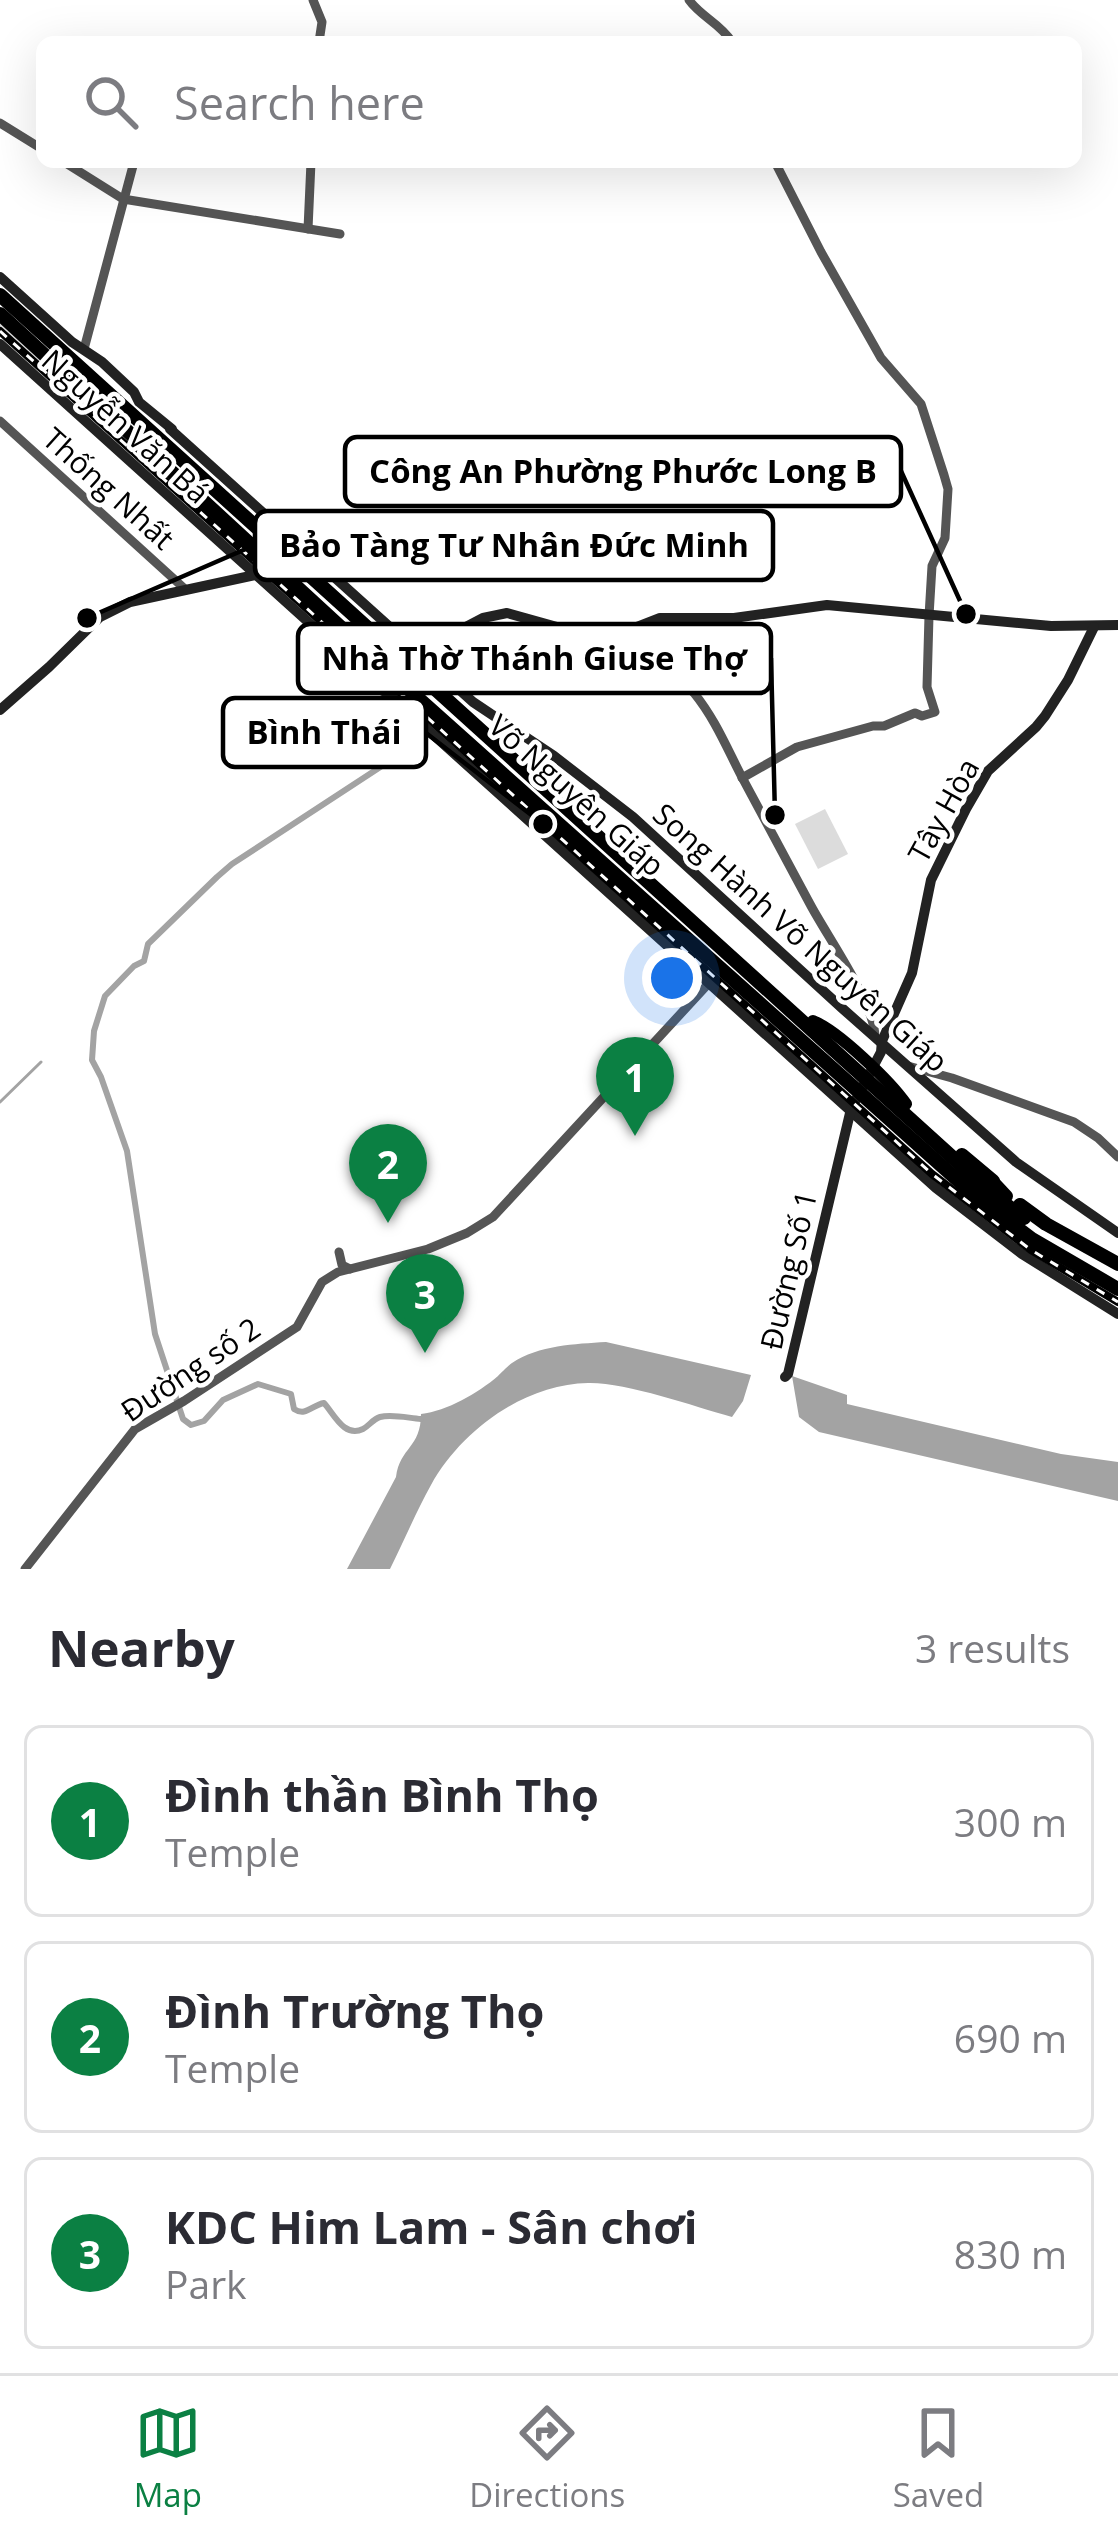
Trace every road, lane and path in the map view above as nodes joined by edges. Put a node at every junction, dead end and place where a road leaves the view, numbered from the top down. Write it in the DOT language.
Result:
graph roads {
  1 [pos="313,0"];
  2 [pos="689,0"];
  3 [pos="321,36"];
  4 [pos="727,36"];
  5 [pos="0,123"];
  6 [pos="36,144"];
  7 [pos="74,168"];
  8 [pos="132,168"];
  9 [pos="311,168"];
  10 [pos="778,168"];
  11 [pos="123,199"];
  12 [pos="308,229"];
  13 [pos="340,233"];
  14 [pos="0,274"];
  15 [pos="0,292"];
  16 [pos="0,310"];
  17 [pos="0,344"];
  18 [pos="81,346"];
  19 [pos="0,421"];
  20 [pos="255,574"];
  21 [pos="336,579"];
  22 [pos="186,590"];
  23 [pos="929,616"];
  24 [pos="1118,625"];
  25 [pos="1094,627"];
  26 [pos="392,638"];
  27 [pos="626,646"];
  28 [pos="413,670"];
  29 [pos="0,710"];
  30 [pos="742,778"];
  31 [pos="637,889"];
  32 [pos="622,905"];
  33 [pos="709,983"];
  34 [pos="813,1022"];
  35 [pos="879,1039"];
  36 [pos="908,1066"];
  37 [pos="857,1070"];
  38 [pos="847,1108"];
  39 [pos="1118,1157"];
  40 [pos="965,1164"];
  41 [pos="1037,1227"];
  42 [pos="1118,1233"];
  43 [pos="339,1252"];
  44 [pos="1022,1253"];
  45 [pos="1060,1254"];
  46 [pos="1118,1267"];
  47 [pos="350,1269"];
  48 [pos="1086,1269"];
  49 [pos="1118,1280"];
  50 [pos="1071,1286"];
  51 [pos="1118,1289"];
  52 [pos="1118,1314"];
  53 [pos="25,1569"];
  1 -- 3 [label="street"];
  2 -- 4 [label="street"];
  5 -- 6 [label="street"];
  7 -- 11 [label="street"];
  8 -- 11 [label="street"];
  9 -- 12 [label="street"];
  10 -- 23 [label="street"];
  11 -- 12 [label="street"];
  11 -- 18 [label="street"];
  12 -- 13 [label="street"];
  14 -- 18 [label="main road, Song Hành Võ Nguyên Giáp"];
  15 -- 26 [label="highway, Võ Nguyên Giáp"];
  16 -- 28 [label="highway, Võ Nguyên Giáp"];
  17 -- 20 [label="main road, Nguyễn Văn Bá"];
  18 -- 21 [label="main road, Song Hành Võ Nguyên Giáp"];
  19 -- 22 [label="street, Thống Nhất"];
  20 -- 22 [label="main road"];
  20 -- 28 [label="main road, Nguyễn Văn Bá"];
  21 -- 26 [label="main road"];
  21 -- 28 [label="main road, Song Hành Võ Nguyên Giáp"];
  22 -- 29 [label="main road"];
  23 -- 25 [label="main road"];
  23 -- 28 [label="main road"];
  23 -- 30 [label="street"];
  24 -- 25 [label="main road"];
  25 -- 35 [label="main road, Tây Hòa"];
  26 -- 28 [label="highway, Võ Nguyên Giáp"];
  27 -- 30 [label="street"];
  28 -- 31 [label="highway, Võ Nguyên Giáp"];
  28 -- 32 [label="main road, Nguyễn Văn Bá"];
  28 -- 34 [label="highway, Võ Nguyên Giáp"];
  28 -- 35 [label="main road, Song Hành Võ Nguyên Giáp"];
  28 -- 37 [label="highway, Võ Nguyên Giáp"];
  30 -- 35 [label="street"];
  31 -- 32 [label="main road"];
  31 -- 37 [label="highway, Võ Nguyên Giáp"];
  32 -- 33 [label="main road, Nguyễn Văn Bá"];
  33 -- 38 [label="main road, Nguyễn Văn Bá"];
  33 -- 47 [label="street, Đường số 2"];
  34 -- 37 [label="highway, Võ Nguyên Giáp"];
  34 -- 37 [label="main road, Võ Nguyên Giáp"];
  35 -- 36 [label="main road, Song Hành Võ Nguyên Giáp"];
  35 -- 37 [label="main road, Tây Hòa"];
  36 -- 39 [label="street"];
  36 -- 42 [label="main road, Song Hành Võ Nguyên Giáp"];
  37 -- 38 [label="main road, Đường Số 1"];
  37 -- 40 [label="highway, Võ Nguyên Giáp"];
  37 -- 40 [label="highway, Võ Nguyên Giáp"];
  37 -- 41 [label="highway, Võ Nguyên Giáp"];
  37 -- 45 [label="highway, Võ Nguyên Giáp"];
  38 -- 38 [label="main road, Đường Số 1"];
  38 -- 44 [label="main road, Nguyễn Văn Bá"];
  40 -- 41 [label="highway, Võ Nguyên Giáp"];
  40 -- 41 [label="highway, Võ Nguyên Giáp"];
  41 -- 44 [label="main road"];
  41 -- 45 [label="highway, Võ Nguyên Giáp"];
  41 -- 46 [label="highway, Võ Nguyên Giáp"];
  43 -- 47 [label="street"];
  44 -- 50 [label="main road, Nguyễn Văn Bá"];
  45 -- 48 [label="highway, Võ Nguyên Giáp"];
  47 -- 53 [label="street, Đường số 2"];
  48 -- 49 [label="highway, Võ Nguyên Giáp"];
  48 -- 50 [label="main road"];
  48 -- 51 [label="highway, Võ Nguyên Giáp"];
  50 -- 52 [label="main road, Nguyễn Văn Bá"];
}
